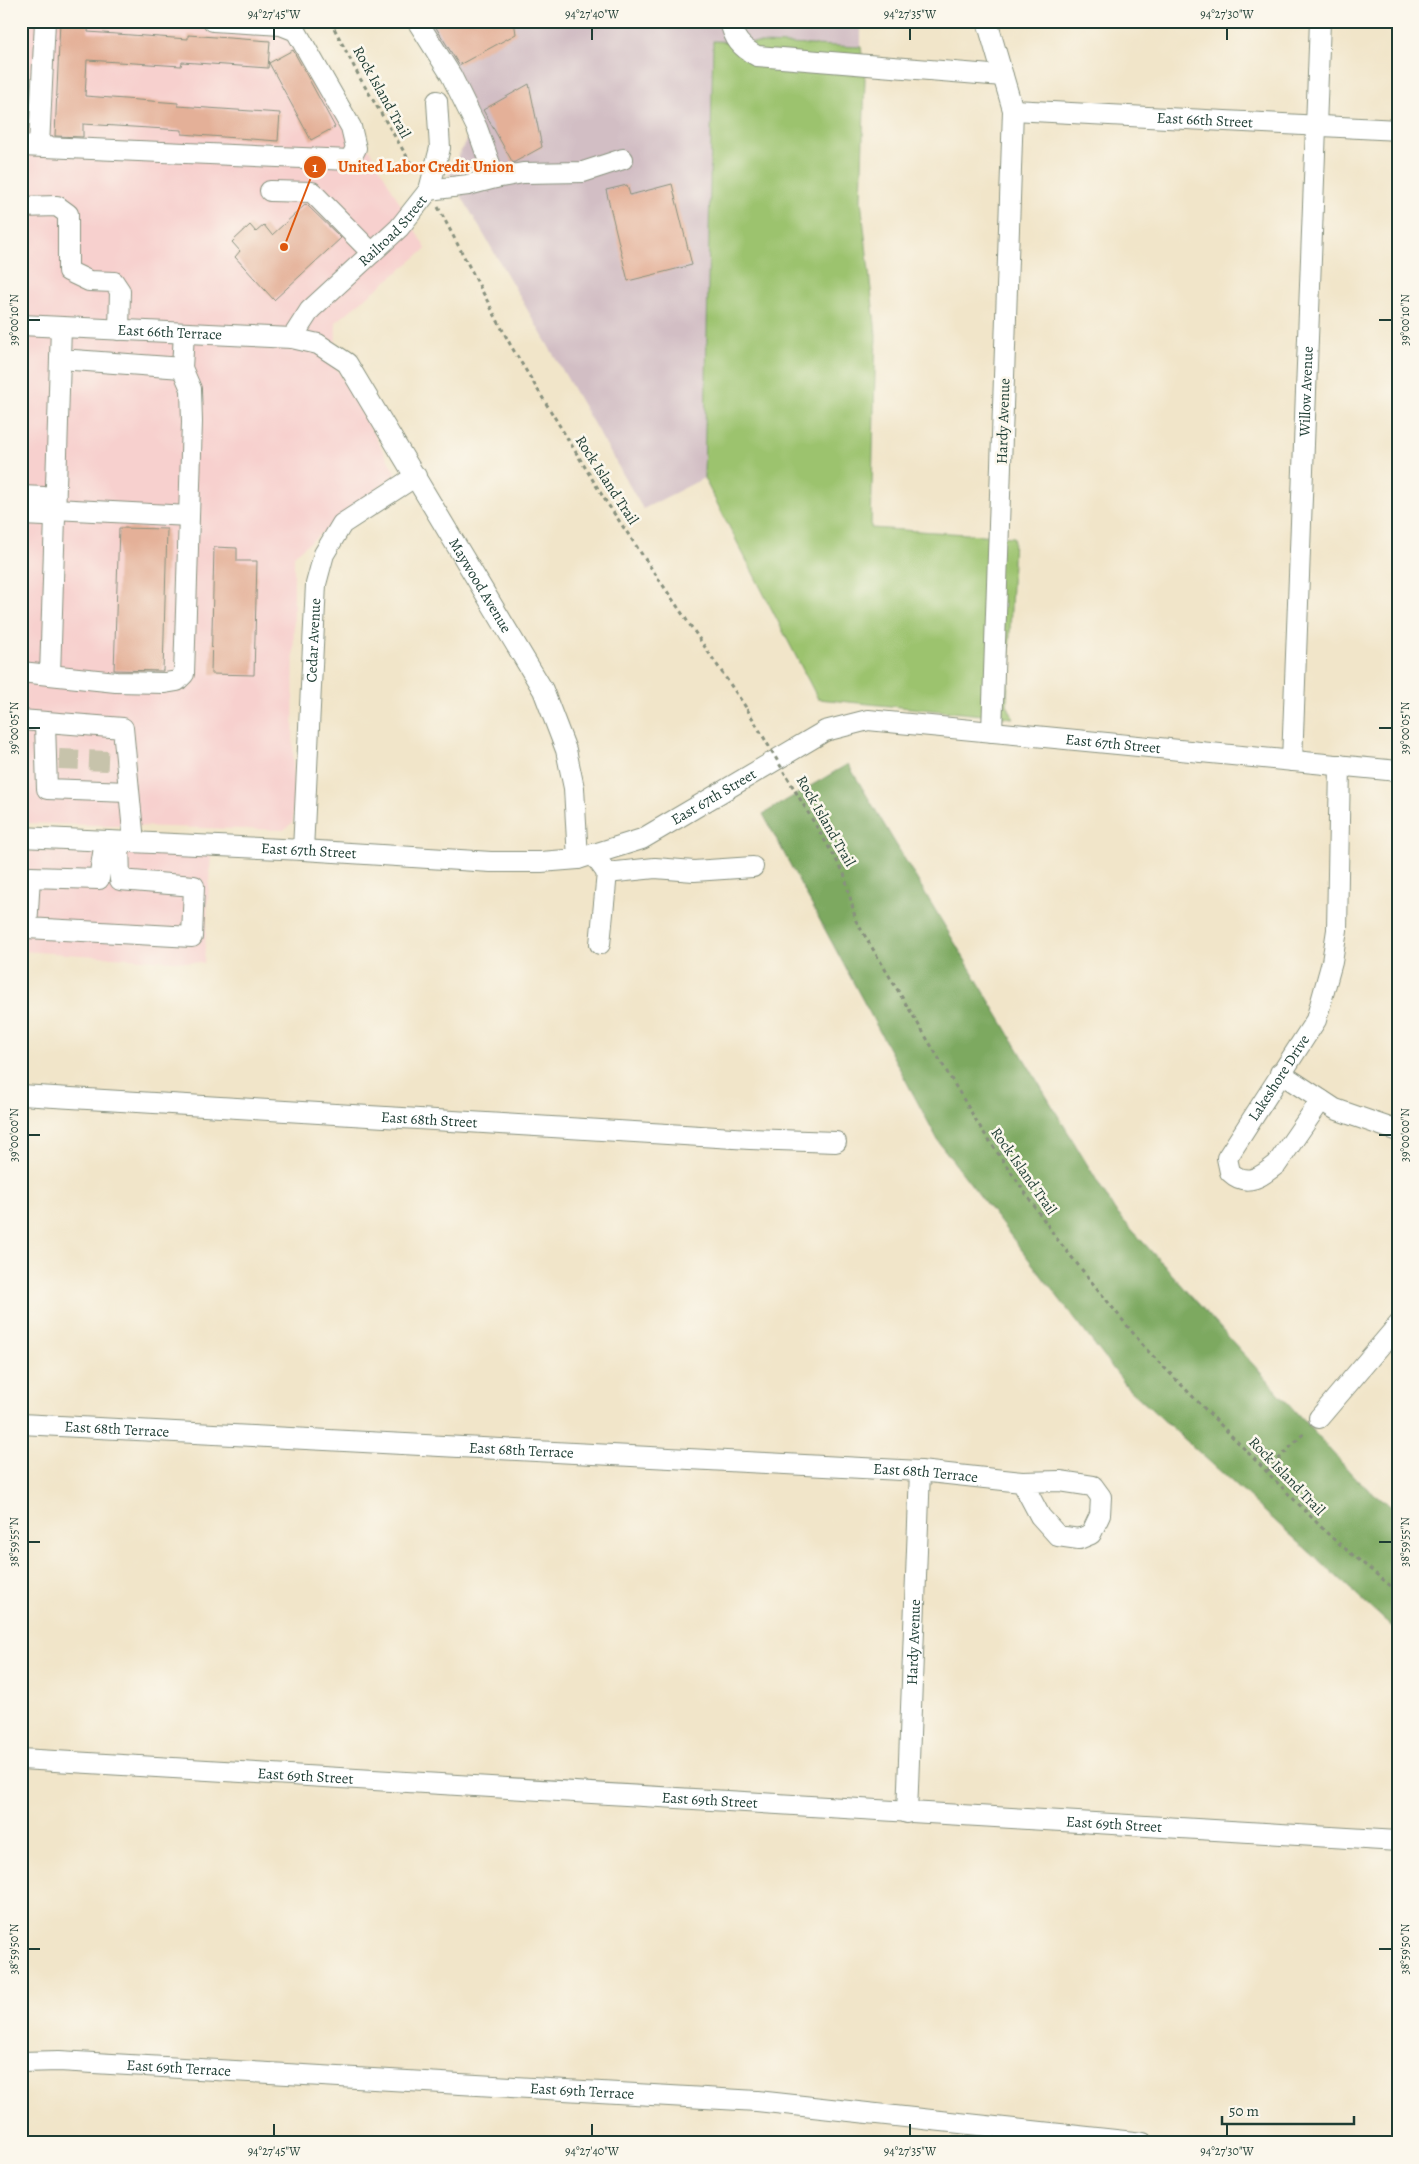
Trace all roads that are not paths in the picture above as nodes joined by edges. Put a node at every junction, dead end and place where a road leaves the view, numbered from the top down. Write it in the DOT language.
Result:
graph roads {
  1 [pos="45,21"];
  2 [pos="212,21"];
  3 [pos="417,21"];
  4 [pos="730,21"];
  5 [pos="987,21"];
  6 [pos="1320,21"];
  7 [pos="1003,76"];
  8 [pos="437,101"];
  9 [pos="1013,110"];
  10 [pos="1316,127"];
  11 [pos="1398,130"];
  12 [pos="30,146"];
  13 [pos="623,159"];
  14 [pos="495,178"];
  15 [pos="270,191"];
  16 [pos="429,191"];
  17 [pos="21,207"];
  18 [pos="372,254"];
  19 [pos="21,325"];
  20 [pos="61,327"];
  21 [pos="119,330"];
  22 [pos="184,333"];
  23 [pos="292,338"];
  24 [pos="318,344"];
  25 [pos="60,359"];
  26 [pos="182,368"];
  27 [pos="416,476"];
  28 [pos="21,496"];
  29 [pos="54,508"];
  30 [pos="21,515"];
  31 [pos="189,516"];
  32 [pos="21,672"];
  33 [pos="50,675"];
  34 [pos="21,720"];
  35 [pos="45,722"];
  36 [pos="992,732"];
  37 [pos="1292,761"];
  38 [pos="1340,765"];
  39 [pos="1398,771"];
  40 [pos="128,792"];
  41 [pos="21,837"];
  42 [pos="119,841"];
  43 [pos="303,850"];
  44 [pos="586,856"];
  45 [pos="753,867"];
  46 [pos="607,873"];
  47 [pos="600,944"];
  48 [pos="1280,1073"];
  49 [pos="21,1095"];
  50 [pos="1321,1100"];
  51 [pos="1398,1131"];
  52 [pos="836,1142"];
  53 [pos="1398,1325"];
  54 [pos="1319,1418"];
  55 [pos="21,1424"];
  56 [pos="920,1471"];
  57 [pos="1022,1482"];
  58 [pos="21,1759"];
  59 [pos="908,1813"];
  60 [pos="1398,1841"];
  61 [pos="21,2062"];
  62 [pos="1143,2143"];
  1 -- 12 [label="street"];
  2 -- 12 [label="street"];
  3 -- 14 [label="street"];
  4 -- 7 [label="street"];
  5 -- 7 [label="street"];
  6 -- 10 [label="street, Willow Avenue"];
  7 -- 9 [label="street, Hardy Avenue"];
  8 -- 16 [label="street, Railroad Street"];
  9 -- 10 [label="street, East 66th Street"];
  9 -- 36 [label="street, Hardy Avenue"];
  10 -- 11 [label="street, East 66th Street"];
  10 -- 37 [label="street, Willow Avenue"];
  13 -- 14 [label="street"];
  14 -- 16 [label="street"];
  15 -- 18 [label="street"];
  16 -- 18 [label="street, Railroad Street"];
  17 -- 21 [label="street"];
  18 -- 23 [label="street, Railroad Street"];
  19 -- 20 [label="street, East 66th Terrace"];
  20 -- 21 [label="street, East 66th Terrace"];
  20 -- 25 [label="street"];
  21 -- 22 [label="street, East 66th Terrace"];
  22 -- 23 [label="street, East 66th Terrace"];
  22 -- 26 [label="street"];
  23 -- 24 [label="street, East 66th Terrace"];
  24 -- 27 [label="street, Maywood Avenue"];
  25 -- 26 [label="street"];
  25 -- 29 [label="street"];
  26 -- 31 [label="street"];
  27 -- 43 [label="street, Cedar Avenue"];
  27 -- 44 [label="street, Maywood Avenue"];
  28 -- 29 [label="street"];
  29 -- 30 [label="street"];
  29 -- 31 [label="street"];
  29 -- 33 [label="street"];
  31 -- 33 [label="street"];
  32 -- 33 [label="street"];
  34 -- 35 [label="street"];
  35 -- 40 [label="street"];
  35 -- 40 [label="street"];
  36 -- 37 [label="street, East 67th Street"];
  36 -- 44 [label="street, East 67th Street"];
  37 -- 38 [label="street, East 67th Street"];
  38 -- 39 [label="street, East 67th Street"];
  38 -- 48 [label="street, Lakeshore Drive"];
  40 -- 42 [label="street"];
  41 -- 42 [label="street, East 67th Street"];
  42 -- 42 [label="street"];
  42 -- 43 [label="street, East 67th Street"];
  43 -- 44 [label="street, East 67th Street"];
  44 -- 46 [label="street"];
  45 -- 46 [label="street"];
  46 -- 47 [label="street"];
  48 -- 50 [label="street"];
  48 -- 50 [label="street, Lakeshore Drive"];
  49 -- 52 [label="street, East 68th Street"];
  50 -- 51 [label="street"];
  53 -- 54 [label="street"];
  55 -- 56 [label="street, East 68th Terrace"];
  56 -- 57 [label="street, East 68th Terrace"];
  56 -- 59 [label="street, Hardy Avenue"];
  58 -- 59 [label="street, East 69th Street"];
  59 -- 60 [label="street, East 69th Street"];
  61 -- 62 [label="street, East 69th Terrace"];
}
